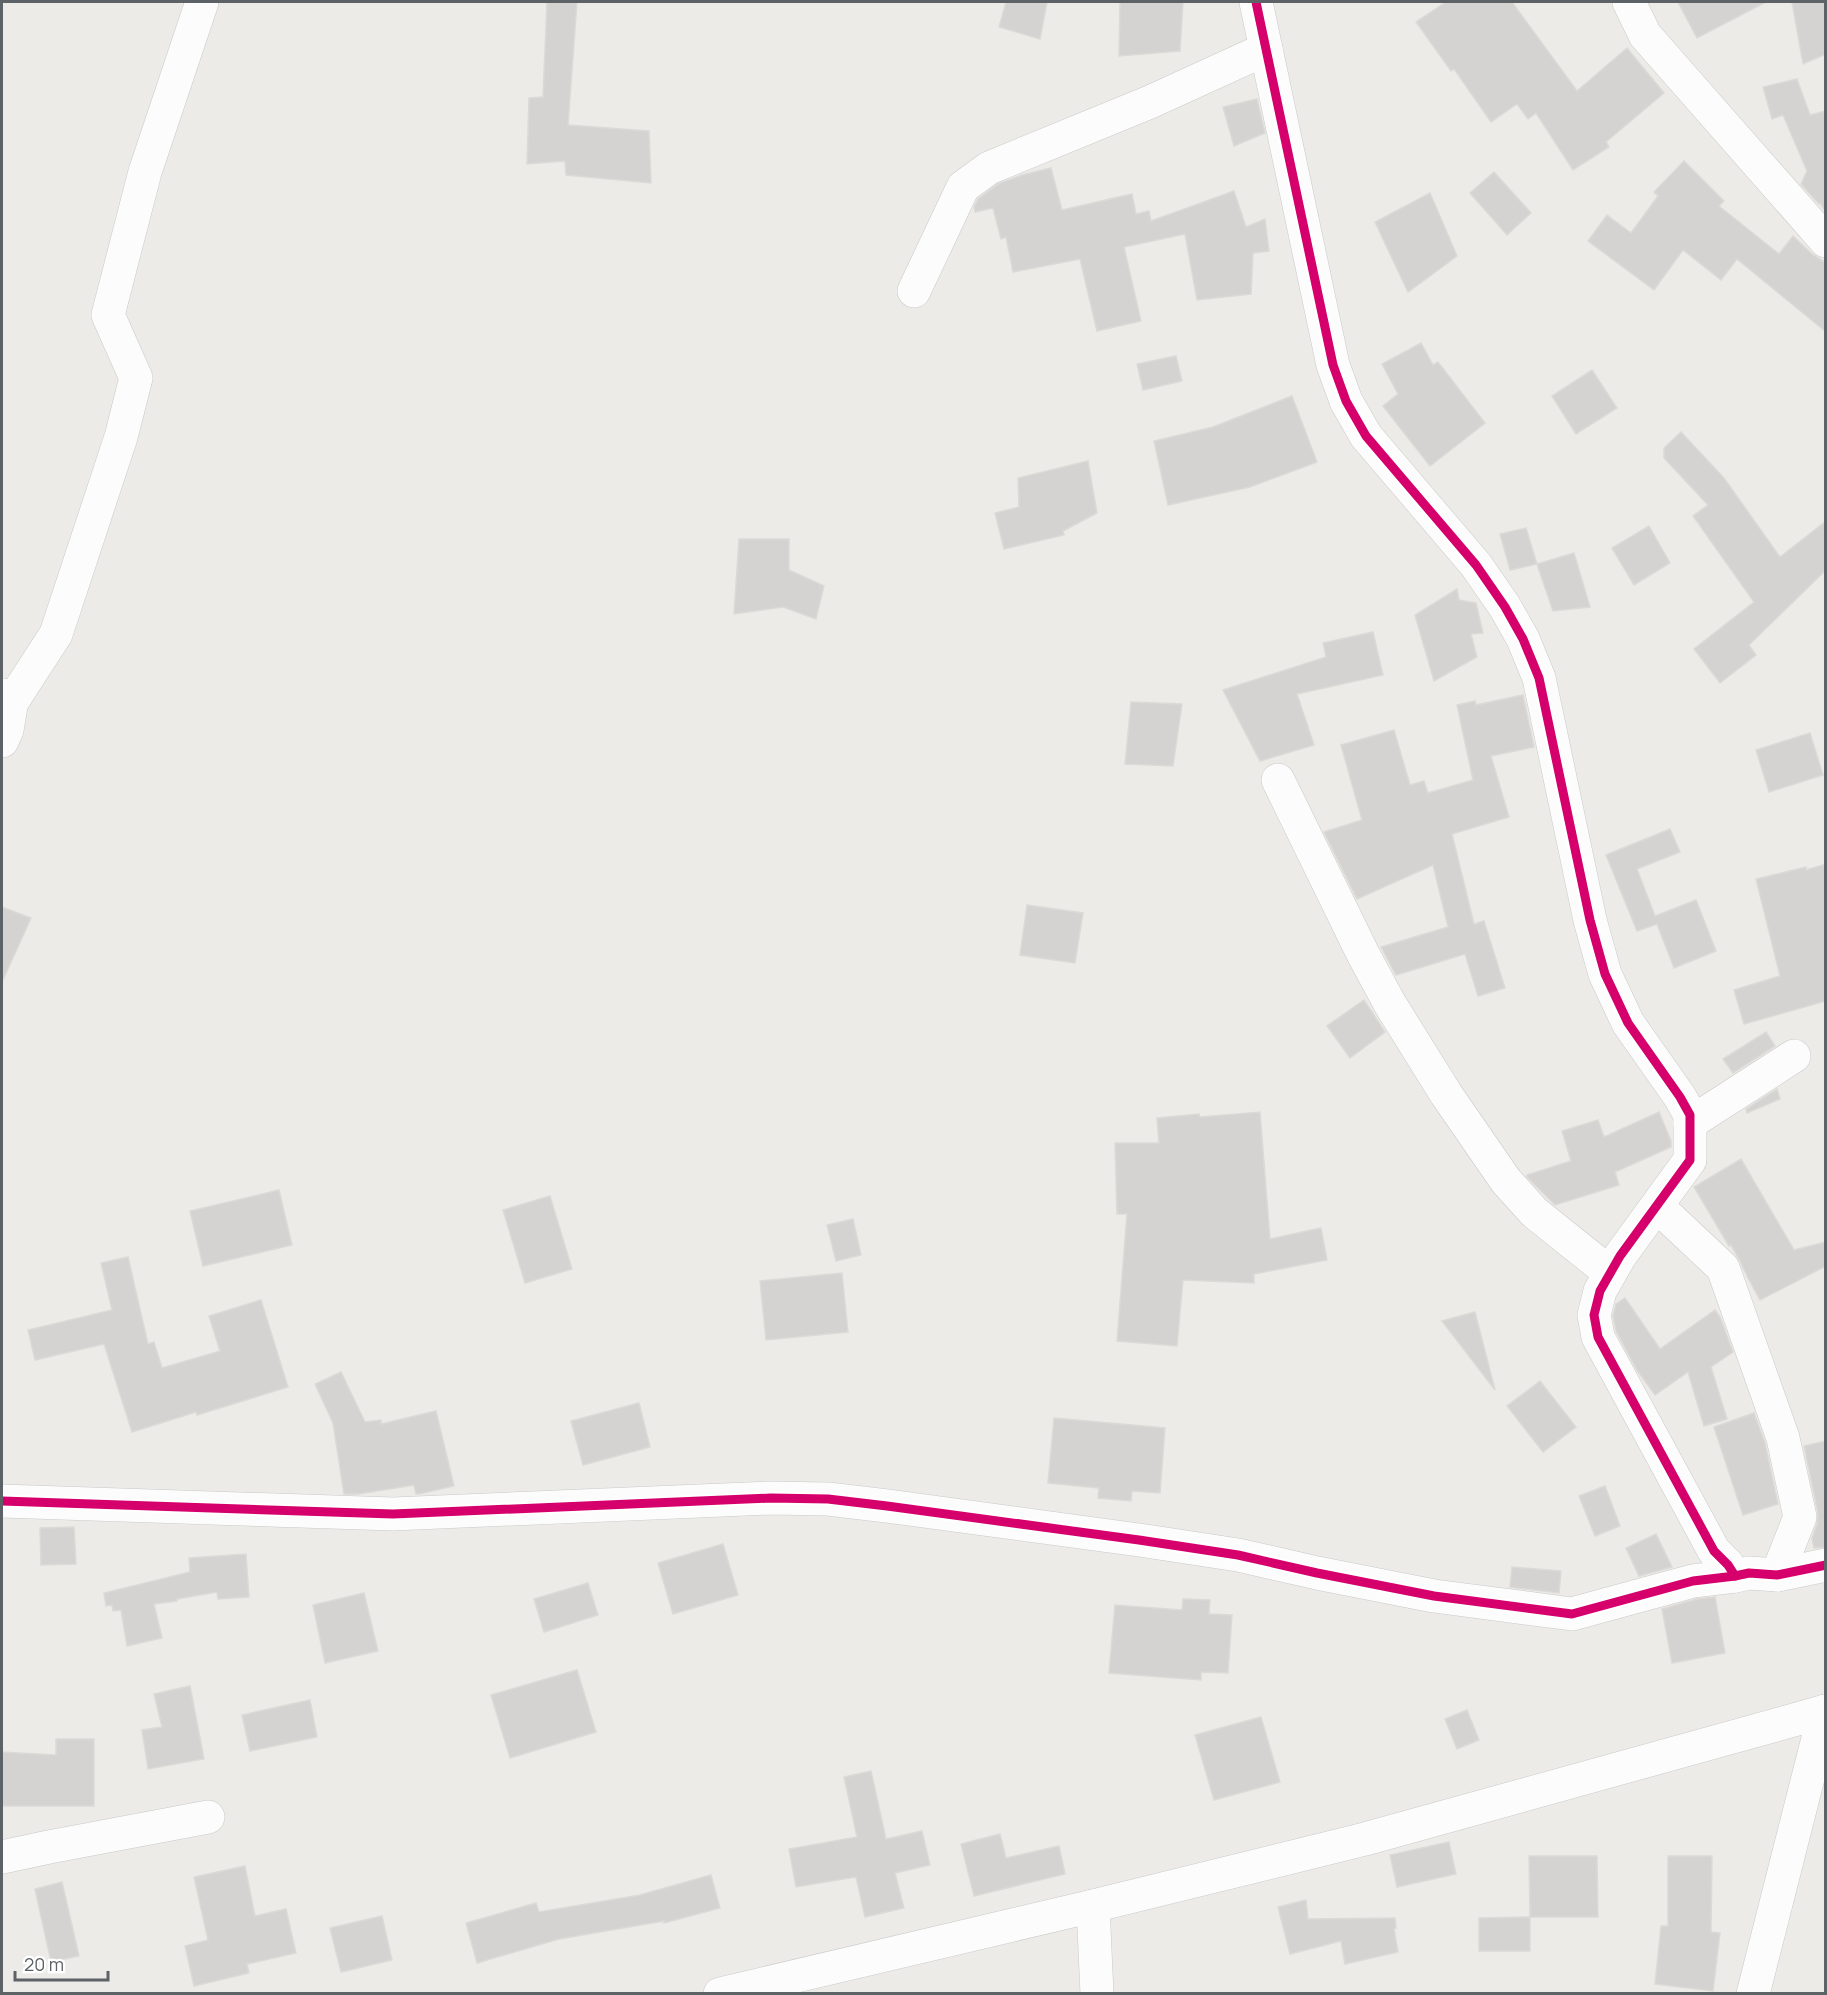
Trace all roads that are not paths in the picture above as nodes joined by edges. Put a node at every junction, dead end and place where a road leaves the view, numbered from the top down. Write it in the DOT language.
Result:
graph roads {
  1 [pos="202,2"];
  2 [pos="1256,2"];
  3 [pos="1629,2"];
  4 [pos="1266,49"];
  5 [pos="1826,241"];
  6 [pos="914,291"];
  7 [pos="6,700"];
  8 [pos="2,741"];
  9 [pos="1278,780"];
  10 [pos="1794,1056"];
  11 [pos="1690,1123"];
  12 [pos="1657,1206"];
  13 [pos="1610,1273"];
  14 [pos="2,1501"];
  15 [pos="1826,1565"];
  16 [pos="1777,1575"];
  17 [pos="1735,1576"];
  18 [pos="1825,1711"];
  19 [pos="207,1817"];
  20 [pos="2,1857"];
  21 [pos="1093,1906"];
  22 [pos="720,1994"];
  23 [pos="1097,1994"];
  24 [pos="1753,1994"];
  1 -- 7 [label="street"];
  2 -- 4 [label="street"];
  3 -- 5 [label="street"];
  4 -- 6 [label="street"];
  4 -- 11 [label="street"];
  7 -- 8 [label="street"];
  9 -- 13 [label="street"];
  10 -- 11 [label="street"];
  11 -- 12 [label="street"];
  12 -- 13 [label="street"];
  12 -- 16 [label="street"];
  13 -- 17 [label="street"];
  14 -- 17 [label="street"];
  15 -- 16 [label="street"];
  16 -- 17 [label="street"];
  18 -- 21 [label="street"];
  18 -- 24 [label="street"];
  19 -- 20 [label="street"];
  21 -- 22 [label="street"];
  21 -- 23 [label="street"];
}
